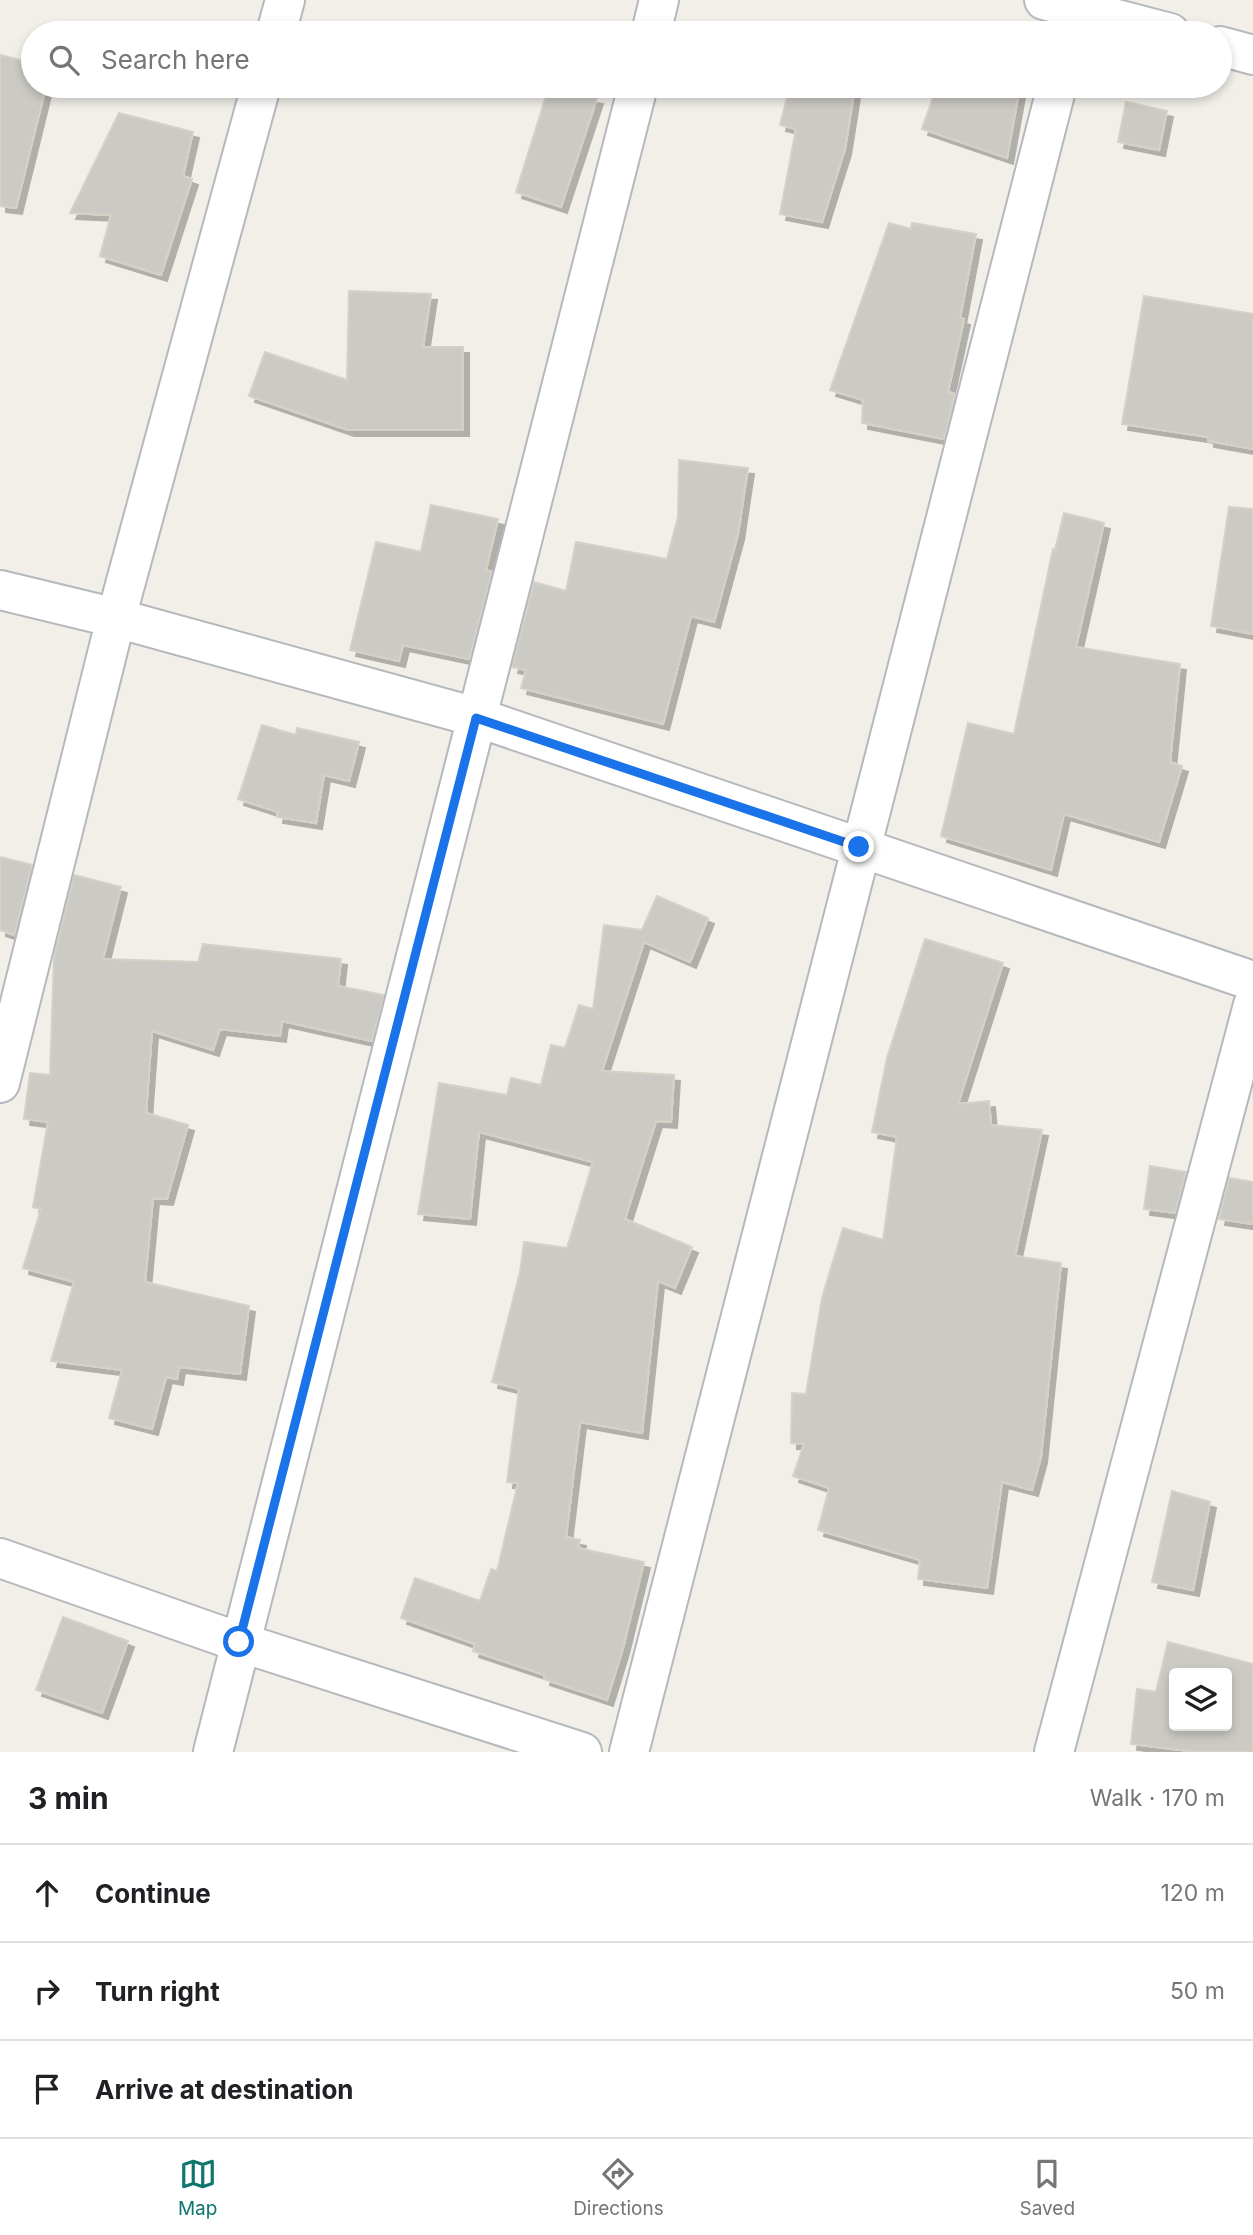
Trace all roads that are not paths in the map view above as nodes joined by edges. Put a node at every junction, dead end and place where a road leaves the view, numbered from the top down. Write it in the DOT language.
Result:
graph roads {
  1 [pos="285,0"];
  2 [pos="659,0"];
  3 [pos="1067,11"];
  4 [pos="279,21"];
  5 [pos="654,21"];
  6 [pos="1114,21"];
  7 [pos="1232,49"];
  8 [pos="1253,55"];
  9 [pos="258,98"];
  10 [pos="635,98"];
  11 [pos="1053,98"];
  12 [pos="0,590"];
  13 [pos="116,618"];
  14 [pos="476,718"];
  15 [pos="859,847"];
  16 [pos="1253,981"];
  17 [pos="1253,1004"];
  18 [pos="0,1083"];
  19 [pos="0,1558"];
  20 [pos="239,1642"];
  21 [pos="213,1752"];
  22 [pos="582,1752"];
  23 [pos="629,1752"];
  24 [pos="1054,1752"];
  1 -- 4 [label="street"];
  2 -- 5 [label="street"];
  3 -- 6 [label="street"];
  7 -- 8 [label="street"];
  9 -- 13 [label="street"];
  10 -- 14 [label="street"];
  11 -- 15 [label="street"];
  12 -- 13 [label="street"];
  13 -- 14 [label="street"];
  13 -- 18 [label="street"];
  14 -- 15 [label="street"];
  14 -- 20 [label="street"];
  15 -- 16 [label="street"];
  15 -- 23 [label="street"];
  17 -- 24 [label="street"];
  19 -- 20 [label="street"];
  20 -- 21 [label="street"];
  20 -- 22 [label="street"];
}
